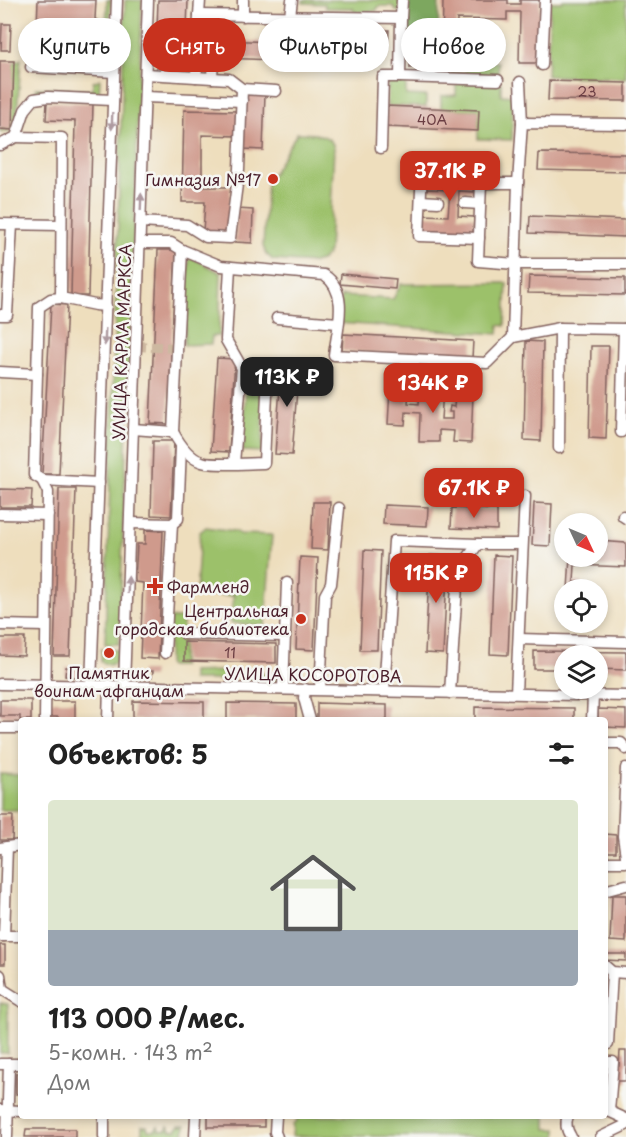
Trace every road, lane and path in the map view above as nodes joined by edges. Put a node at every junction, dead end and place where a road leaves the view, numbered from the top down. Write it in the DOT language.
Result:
graph roads {
  1 [pos="117,0"];
  2 [pos="148,0"];
  3 [pos="200,0"];
  4 [pos="243,0"];
  5 [pos="292,0"];
  6 [pos="402,0"];
  7 [pos="545,0"];
  8 [pos="199,15"];
  9 [pos="215,16"];
  10 [pos="243,16"];
  11 [pos="290,16"];
  12 [pos="116,18"];
  13 [pos="401,18"];
  14 [pos="542,65"];
  15 [pos="114,72"];
  16 [pos="146,74"];
  17 [pos="196,77"];
  18 [pos="400,77"];
  19 [pos="212,78"];
  20 [pos="498,80"];
  21 [pos="520,82"];
  22 [pos="242,89"];
  23 [pos="276,91"];
  24 [pos="145,97"];
  25 [pos="112,100"];
  26 [pos="242,101"];
  27 [pos="522,123"];
  28 [pos="626,124"];
  29 [pos="16,137"];
  30 [pos="0,145"];
  31 [pos="381,148"];
  32 [pos="481,183"];
  33 [pos="518,183"];
  34 [pos="421,201"];
  35 [pos="438,202"];
  36 [pos="465,203"];
  37 [pos="480,204"];
  38 [pos="141,222"];
  39 [pos="0,224"];
  40 [pos="12,225"];
  41 [pos="60,225"];
  42 [pos="479,238"];
  43 [pos="140,243"];
  44 [pos="182,250"];
  45 [pos="516,264"];
  46 [pos="626,264"];
  47 [pos="230,267"];
  48 [pos="61,298"];
  49 [pos="106,306"];
  50 [pos="0,315"];
  51 [pos="277,318"];
  52 [pos="338,323"];
  53 [pos="560,328"];
  54 [pos="625,329"];
  55 [pos="513,337"];
  56 [pos="242,368"];
  57 [pos="0,372"];
  58 [pos="37,374"];
  59 [pos="133,429"];
  60 [pos="173,432"];
  61 [pos="621,432"];
  62 [pos="182,447"];
  63 [pos="560,448"];
  64 [pos="234,463"];
  65 [pos="42,480"];
  66 [pos="99,483"];
  67 [pos="525,496"];
  68 [pos="339,508"];
  69 [pos="0,514"];
  70 [pos="48,515"];
  71 [pos="130,523"];
  72 [pos="172,524"];
  73 [pos="477,544"];
  74 [pos="522,544"];
  75 [pos="287,584"];
  76 [pos="0,625"];
  77 [pos="45,626"];
  78 [pos="185,634"];
  79 [pos="285,636"];
  80 [pos="519,639"];
  81 [pos="626,642"];
  82 [pos="165,652"];
  83 [pos="0,684"];
  84 [pos="45,684"];
  85 [pos="91,684"];
  86 [pos="109,685"];
  87 [pos="124,686"];
  88 [pos="283,688"];
  89 [pos="305,689"];
  90 [pos="320,689"];
  91 [pos="384,691"];
  92 [pos="450,693"];
  93 [pos="516,693"];
  94 [pos="554,694"];
  95 [pos="608,695"];
  96 [pos="626,696"];
  97 [pos="593,699"];
  98 [pos="45,717"];
  99 [pos="108,717"];
  100 [pos="309,717"];
  101 [pos="592,717"];
  102 [pos="0,728"];
  103 [pos="18,728"];
  104 [pos="608,743"];
  105 [pos="626,749"];
  106 [pos="626,768"];
  107 [pos="4,848"];
  108 [pos="626,856"];
  109 [pos="608,862"];
  110 [pos="626,862"];
  111 [pos="626,885"];
  112 [pos="608,890"];
  113 [pos="2,936"];
  114 [pos="18,936"];
  115 [pos="608,969"];
  116 [pos="626,973"];
  117 [pos="0,975"];
  118 [pos="1,989"];
  119 [pos="18,999"];
  120 [pos="608,1044"];
  121 [pos="608,1062"];
  122 [pos="4,1064"];
  123 [pos="608,1102"];
  124 [pos="4,1110"];
  125 [pos="608,1110"];
  126 [pos="104,1119"];
  127 [pos="196,1119"];
  128 [pos="276,1119"];
  129 [pos="568,1119"];
  130 [pos="626,1119"];
  131 [pos="626,1125"];
  132 [pos="7,1137"];
  133 [pos="104,1137"];
  134 [pos="195,1137"];
  135 [pos="277,1137"];
  136 [pos="571,1137"];
  137 [pos="601,1137"];
  1 -- 12 [label="street, УЛИЦА КАРЛА МАРКСА"];
  2 -- 16 [label="street, УЛИЦА КАРЛА МАРКСА"];
  3 -- 8 [label="street"];
  4 -- 10 [label="street"];
  5 -- 11 [label="street"];
  6 -- 13 [label="street"];
  7 -- 14 [label="street"];
  8 -- 9 [label="street"];
  8 -- 17 [label="street"];
  9 -- 10 [label="street"];
  9 -- 19 [label="street"];
  10 -- 11 [label="street"];
  11 -- 13 [label="street"];
  13 -- 18 [label="street"];
  15 -- 25 [label="street, УЛИЦА КАРЛА МАРКСА"];
  16 -- 17 [label="street"];
  16 -- 24 [label="street, УЛИЦА КАРЛА МАРКСА"];
  17 -- 19 [label="street"];
  18 -- 20 [label="street"];
  18 -- 31 [label="street"];
  19 -- 22 [label="street"];
  21 -- 27 [label="street"];
  22 -- 23 [label="street"];
  22 -- 26 [label="street"];
  24 -- 26 [label="street"];
  38 -- 24 [label="street, УЛИЦА КАРЛА МАРКСА, one-way"];
  25 -- 29 [label="street"];
  25 -- 49 [label="street, УЛИЦА КАРЛА МАРКСА, one-way"];
  26 -- 38 [label="street"];
  27 -- 28 [label="street"];
  27 -- 33 [label="street"];
  29 -- 30 [label="street"];
  29 -- 41 [label="street"];
  32 -- 33 [label="street"];
  32 -- 34 [label="street"];
  32 -- 37 [label="street"];
  33 -- 45 [label="street"];
  34 -- 35 [label="street"];
  34 -- 42 [label="street"];
  36 -- 37 [label="street"];
  37 -- 42 [label="street"];
  38 -- 43 [label="street, УЛИЦА КАРЛА МАРКСА"];
  39 -- 40 [label="street"];
  40 -- 41 [label="street"];
  40 -- 50 [label="street"];
  41 -- 48 [label="street"];
  42 -- 45 [label="street"];
  43 -- 44 [label="street"];
  43 -- 59 [label="street, УЛИЦА КАРЛА МАРКСА"];
  44 -- 47 [label="street"];
  44 -- 60 [label="street"];
  45 -- 46 [label="street"];
  45 -- 55 [label="street"];
  47 -- 52 [label="street"];
  47 -- 56 [label="street"];
  48 -- 49 [label="street"];
  48 -- 58 [label="street"];
  49 -- 66 [label="street, УЛИЦА КАРЛА МАРКСА, one-way"];
  51 -- 52 [label="street"];
  52 -- 55 [label="street"];
  53 -- 54 [label="street"];
  53 -- 55 [label="street"];
  53 -- 63 [label="street"];
  54 -- 61 [label="street"];
  56 -- 64 [label="street"];
  56 -- 64 [label="street"];
  57 -- 58 [label="street"];
  58 -- 65 [label="street"];
  59 -- 60 [label="street"];
  59 -- 71 [label="street, УЛИЦА КАРЛА МАРКСА"];
  60 -- 62 [label="street"];
  62 -- 64 [label="street"];
  62 -- 72 [label="street"];
  65 -- 66 [label="street"];
  65 -- 70 [label="street"];
  66 -- 85 [label="street, УЛИЦА КАРЛА МАРКСА"];
  67 -- 74 [label="street"];
  68 -- 90 [label="street"];
  69 -- 70 [label="street"];
  70 -- 77 [label="street"];
  71 -- 72 [label="street"];
  87 -- 71 [label="street, УЛИЦА КАРЛА МАРКСА, one-way"];
  72 -- 82 [label="street"];
  73 -- 74 [label="street"];
  73 -- 91 [label="street"];
  73 -- 92 [label="street"];
  74 -- 80 [label="street"];
  75 -- 79 [label="street"];
  76 -- 77 [label="street"];
  77 -- 84 [label="street"];
  78 -- 79 [label="street"];
  79 -- 88 [label="street"];
  80 -- 81 [label="street"];
  80 -- 93 [label="street"];
  83 -- 84 [label="street, УЛИЦА КОСОРОТОВА"];
  84 -- 85 [label="street, УЛИЦА КОСОРОТОВА"];
  84 -- 98 [label="street"];
  85 -- 86 [label="street, УЛИЦА КОСОРОТОВА"];
  86 -- 87 [label="street, УЛИЦА КОСОРОТОВА"];
  86 -- 99 [label="street"];
  87 -- 88 [label="street, УЛИЦА КОСОРОТОВА"];
  88 -- 89 [label="street, УЛИЦА КОСОРОТОВА"];
  89 -- 90 [label="street, УЛИЦА КОСОРОТОВА"];
  89 -- 100 [label="street"];
  90 -- 91 [label="street, УЛИЦА КОСОРОТОВА"];
  91 -- 92 [label="street, УЛИЦА КОСОРОТОВА"];
  92 -- 93 [label="street, УЛИЦА КОСОРОТОВА"];
  93 -- 94 [label="street, УЛИЦА КОСОРОТОВА"];
  95 -- 96 [label="street, УЛИЦА КОСОРОТОВА"];
  97 -- 101 [label="street"];
  102 -- 103 [label="street"];
  104 -- 105 [label="street"];
  106 -- 108 [label="street"];
  107 -- 113 [label="street"];
  109 -- 110 [label="street"];
  111 -- 112 [label="street"];
  113 -- 114 [label="street"];
  115 -- 116 [label="street"];
  115 -- 120 [label="street"];
  117 -- 118 [label="street"];
  118 -- 119 [label="street"];
  121 -- 123 [label="street"];
  122 -- 124 [label="street"];
  124 -- 132 [label="street"];
  125 -- 130 [label="street"];
  126 -- 133 [label="street"];
  127 -- 134 [label="street"];
  128 -- 135 [label="street"];
  129 -- 136 [label="street"];
  131 -- 137 [label="street"];
}
